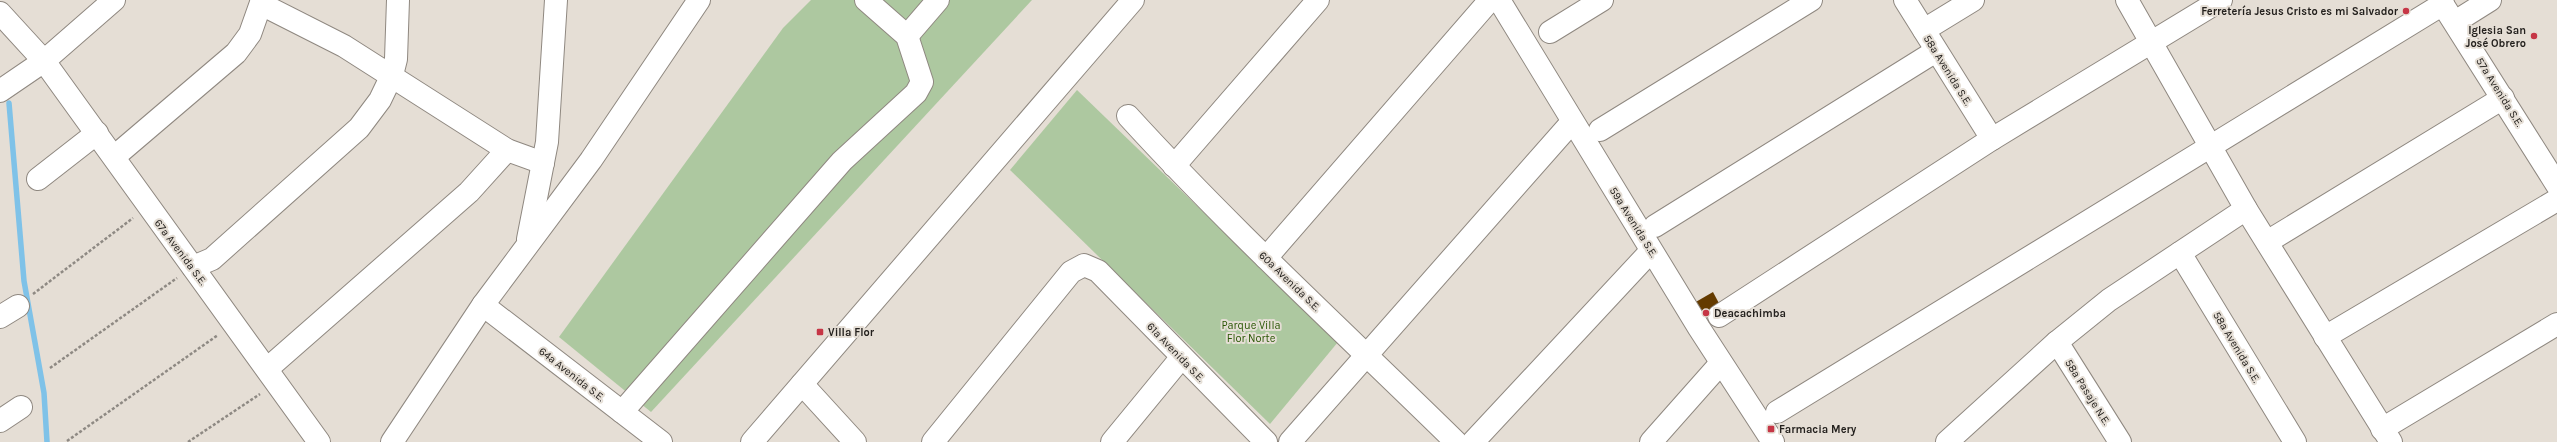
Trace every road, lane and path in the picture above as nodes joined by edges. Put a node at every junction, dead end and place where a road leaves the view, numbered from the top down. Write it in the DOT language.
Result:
graph roads {
  1 [pos="398,0"];
  2 [pos="556,0"];
  3 [pos="699,0"];
  4 [pos="866,0"];
  5 [pos="938,0"];
  6 [pos="1133,0"];
  7 [pos="1318,0"];
  8 [pos="1490,0"];
  9 [pos="1499,0"];
  10 [pos="1602,0"];
  11 [pos="1811,0"];
  12 [pos="1905,0"];
  13 [pos="1973,0"];
  14 [pos="2127,0"];
  15 [pos="2221,0"];
  16 [pos="2490,0"];
  17 [pos="111,1"];
  18 [pos="261,2"];
  19 [pos="2442,2"];
  20 [pos="0,13"];
  21 [pos="2455,22"];
  22 [pos="1924,30"];
  23 [pos="1550,32"];
  24 [pos="907,36"];
  25 [pos="2153,43"];
  26 [pos="1936,51"];
  27 [pos="44,61"];
  28 [pos="392,75"];
  29 [pos="0,91"];
  30 [pos="2503,98"];
  31 [pos="1128,116"];
  32 [pos="1572,122"];
  33 [pos="1600,130"];
  34 [pos="97,133"];
  35 [pos="1992,139"];
  36 [pos="2211,146"];
  37 [pos="507,150"];
  38 [pos="114,157"];
  39 [pos="543,163"];
  40 [pos="1174,166"];
  41 [pos="38,179"];
  42 [pos="2557,185"];
  43 [pos="2557,200"];
  44 [pos="148,207"];
  45 [pos="2246,210"];
  46 [pos="1655,226"];
  47 [pos="2267,242"];
  48 [pos="527,244"];
  49 [pos="1651,251"];
  50 [pos="2180,253"];
  51 [pos="1266,258"];
  52 [pos="193,267"];
  53 [pos="43,286"];
  54 [pos="483,305"];
  55 [pos="1718,316"];
  56 [pos="234,324"];
  57 [pos="2557,324"];
  58 [pos="2325,337"];
  59 [pos="2057,342"];
  60 [pos="1366,354"];
  61 [pos="1181,358"];
  62 [pos="1721,363"];
  63 [pos="50,368"];
  64 [pos="272,376"];
  65 [pos="802,384"];
  66 [pos="21,407"];
  67 [pos="622,412"];
  68 [pos="1777,412"];
  69 [pos="0,421"];
  70 [pos="2386,435"];
  71 [pos="67,441"];
  72 [pos="188,442"];
  73 [pos="319,442"];
  74 [pos="392,442"];
  75 [pos="661,442"];
  76 [pos="752,442"];
  77 [pos="855,442"];
  78 [pos="933,442"];
  79 [pos="1112,442"];
  80 [pos="1266,442"];
  81 [pos="1290,442"];
  82 [pos="1456,442"];
  83 [pos="1472,442"];
  84 [pos="1651,442"];
  85 [pos="1773,442"];
  86 [pos="1947,442"];
  87 [pos="2120,442"];
  88 [pos="2295,442"];
  1 -- 28 [label="street"];
  2 -- 39 [label="street"];
  3 -- 48 [label="street"];
  4 -- 24 [label="street"];
  5 -- 24 [label="street"];
  6 -- 65 [label="street"];
  7 -- 40 [label="street"];
  8 -- 51 [label="street"];
  9 -- 32 [label="street, 59a Avenida S.E."];
  10 -- 23 [label="street"];
  11 -- 33 [label="street"];
  12 -- 22 [label="street, 58a Avenida S.E."];
  13 -- 22 [label="street"];
  14 -- 25 [label="street"];
  15 -- 25 [label="street"];
  16 -- 21 [label="street"];
  17 -- 27 [label="street"];
  18 -- 28 [label="street"];
  18 -- 38 [label="street"];
  19 -- 21 [label="street, 57a Avenida S.E."];
  19 -- 36 [label="street"];
  20 -- 27 [label="street, 67a Avenida S.E."];
  21 -- 30 [label="street, 57a Avenida S.E."];
  22 -- 26 [label="street, 58a Avenida S.E."];
  24 -- 67 [label="street"];
  25 -- 35 [label="street"];
  25 -- 36 [label="street"];
  26 -- 35 [label="street, 58a Avenida S.E."];
  26 -- 46 [label="street"];
  27 -- 29 [label="street"];
  27 -- 34 [label="street, 67a Avenida S.E."];
  28 -- 37 [label="street"];
  28 -- 52 [label="street"];
  30 -- 42 [label="street, 57a Avenida S.E."];
  30 -- 47 [label="street"];
  31 -- 40 [label="street, 60a Avenida S.E."];
  32 -- 49 [label="street, 59a Avenida S.E."];
  32 -- 60 [label="street"];
  34 -- 38 [label="street, 67a Avenida S.E."];
  34 -- 41 [label="street"];
  35 -- 55 [label="street"];
  36 -- 45 [label="street"];
  36 -- 68 [label="street"];
  37 -- 39 [label="street"];
  37 -- 64 [label="street"];
  38 -- 44 [label="street, 67a Avenida S.E."];
  39 -- 48 [label="street"];
  40 -- 51 [label="street, 60a Avenida S.E."];
  43 -- 58 [label="street"];
  44 -- 52 [label="street, 67a Avenida S.E."];
  44 -- 53 [label="path"];
  45 -- 47 [label="street"];
  45 -- 50 [label="street"];
  47 -- 58 [label="street"];
  48 -- 54 [label="street"];
  49 -- 62 [label="street, 59a Avenida S.E."];
  49 -- 83 [label="street"];
  50 -- 59 [label="street"];
  50 -- 88 [label="street, 58a Avenida S.E."];
  51 -- 60 [label="street, 60a Avenida S.E."];
  52 -- 56 [label="street, 67a Avenida S.E."];
  52 -- 63 [label="path"];
  54 -- 67 [label="street, 64a Avenida S.E."];
  54 -- 74 [label="street"];
  56 -- 64 [label="street, 67a Avenida S.E."];
  56 -- 71 [label="path"];
  57 -- 70 [label="street"];
  58 -- 70 [label="street"];
  59 -- 86 [label="street"];
  59 -- 87 [label="street, 58a Pasaje N.E."];
  60 -- 81 [label="street"];
  60 -- 82 [label="street, 60a Avenida S.E."];
  61 -- 78 [label="street, 61a Avenida S.E."];
  61 -- 79 [label="street"];
  61 -- 80 [label="street, 61a Avenida S.E."];
  62 -- 84 [label="street"];
  62 -- 85 [label="street, 59a Avenida S.E."];
  64 -- 72 [label="path"];
  64 -- 73 [label="street, 67a Avenida S.E."];
  65 -- 76 [label="street"];
  65 -- 77 [label="street"];
  66 -- 69 [label="street"];
  67 -- 75 [label="street, 64a Avenida S.E."];
}
